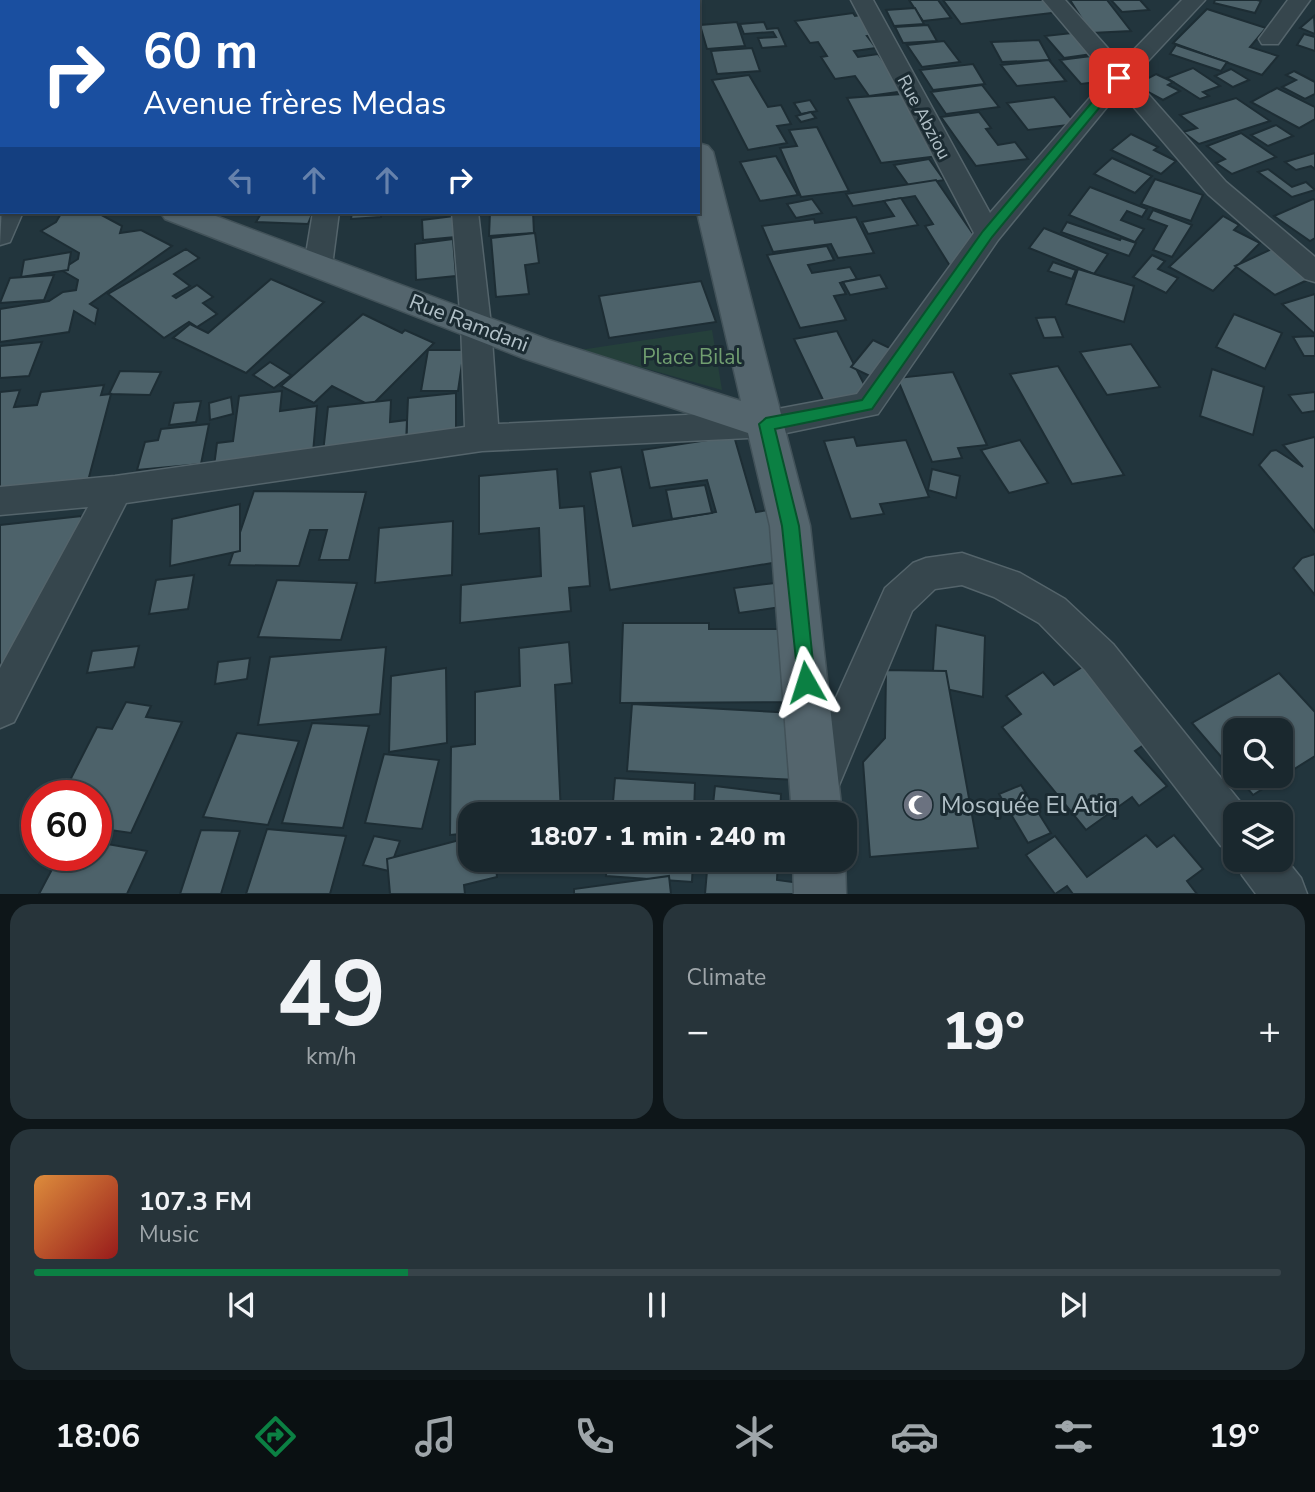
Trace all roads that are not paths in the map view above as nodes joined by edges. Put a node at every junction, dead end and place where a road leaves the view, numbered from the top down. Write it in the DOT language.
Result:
graph roads {
  1 [pos="862,0"];
  2 [pos="1054,0"];
  3 [pos="1194,0"];
  4 [pos="1299,0"];
  5 [pos="1270,39"];
  6 [pos="1119,78"];
  7 [pos="700,160"];
  8 [pos="9,214"];
  9 [pos="181,214"];
  10 [pos="326,214"];
  11 [pos="465,214"];
  12 [pos="988,234"];
  13 [pos="0,236"];
  14 [pos="318,266"];
  15 [pos="1315,272"];
  16 [pos="476,325"];
  17 [pos="766,424"];
  18 [pos="482,438"];
  19 [pos="115,491"];
  20 [pos="0,500"];
  21 [pos="0,708"];
  22 [pos="817,800"];
  23 [pos="1223,814"];
  24 [pos="819,872"];
  25 [pos="1268,872"];
  26 [pos="820,894"];
  27 [pos="1285,894"];
  1 -- 12 [label="street, Rue Abziou"];
  2 -- 6 [label="street"];
  3 -- 6 [label="street"];
  4 -- 5 [label="street"];
  6 -- 12 [label="street"];
  6 -- 15 [label="street"];
  7 -- 17 [label="main road"];
  8 -- 13 [label="street"];
  9 -- 14 [label="main road, Rue Ramdani"];
  10 -- 14 [label="street"];
  11 -- 16 [label="street"];
  12 -- 17 [label="street"];
  14 -- 16 [label="main road, Rue Ramdani"];
  16 -- 17 [label="main road, Rue Ramdani"];
  16 -- 18 [label="street"];
  17 -- 18 [label="street"];
  17 -- 22 [label="main road"];
  18 -- 19 [label="street"];
  19 -- 20 [label="street"];
  19 -- 21 [label="street"];
  22 -- 23 [label="street"];
  24 -- 26 [label="main road"];
  25 -- 27 [label="street"];
}
